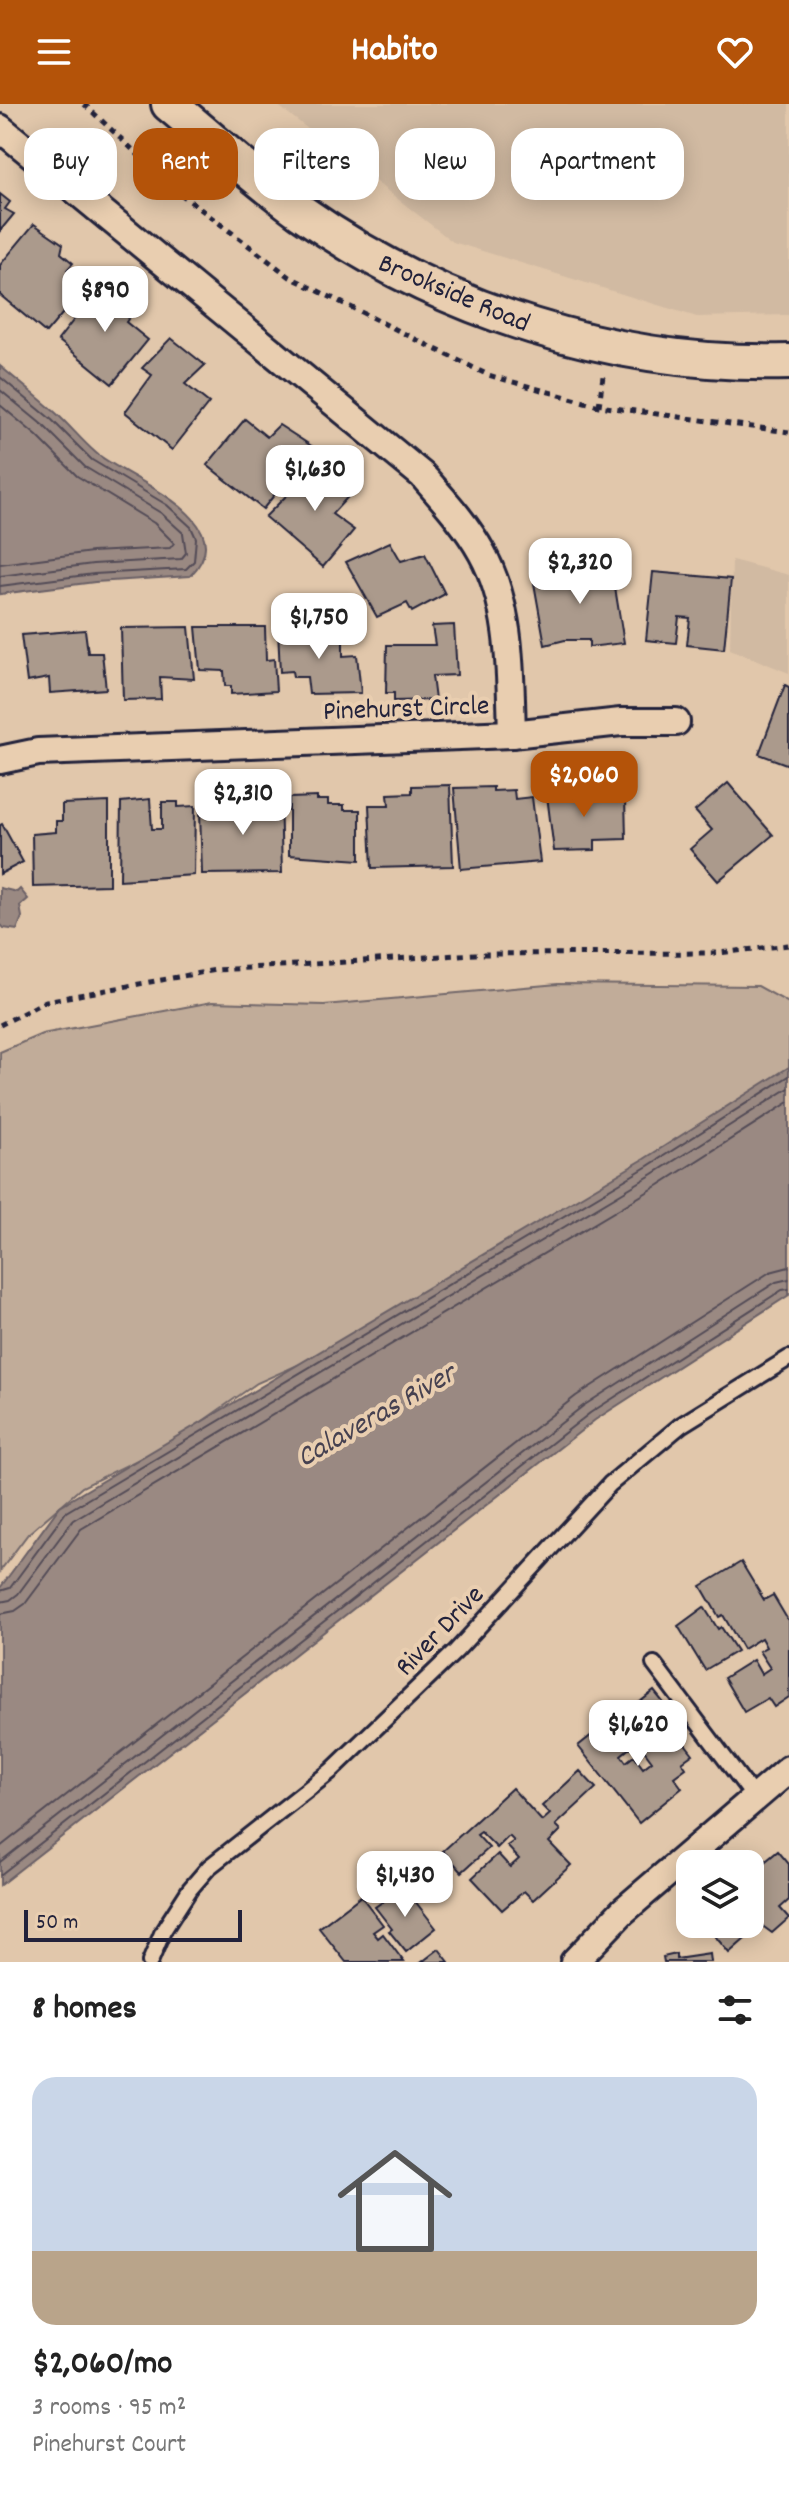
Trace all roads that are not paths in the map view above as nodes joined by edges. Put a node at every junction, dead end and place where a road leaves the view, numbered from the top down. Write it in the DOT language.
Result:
graph roads {
  1 [pos="169,104"];
  2 [pos="0,128"];
  3 [pos="789,362"];
  4 [pos="676,722"];
  5 [pos="512,734"];
  6 [pos="0,760"];
  7 [pos="789,1358"];
  8 [pos="654,1664"];
  9 [pos="789,1769"];
  10 [pos="754,1797"];
  11 [pos="150,1962"];
  12 [pos="574,1962"];
  1 -- 3 [label="street, Brookside Road"];
  2 -- 5 [label="street, Pinehurst Circle"];
  4 -- 5 [label="street"];
  5 -- 6 [label="street, Pinehurst Circle"];
  7 -- 11 [label="lane, River Drive"];
  8 -- 10 [label="lane"];
  9 -- 10 [label="street"];
  10 -- 12 [label="street"];
}
